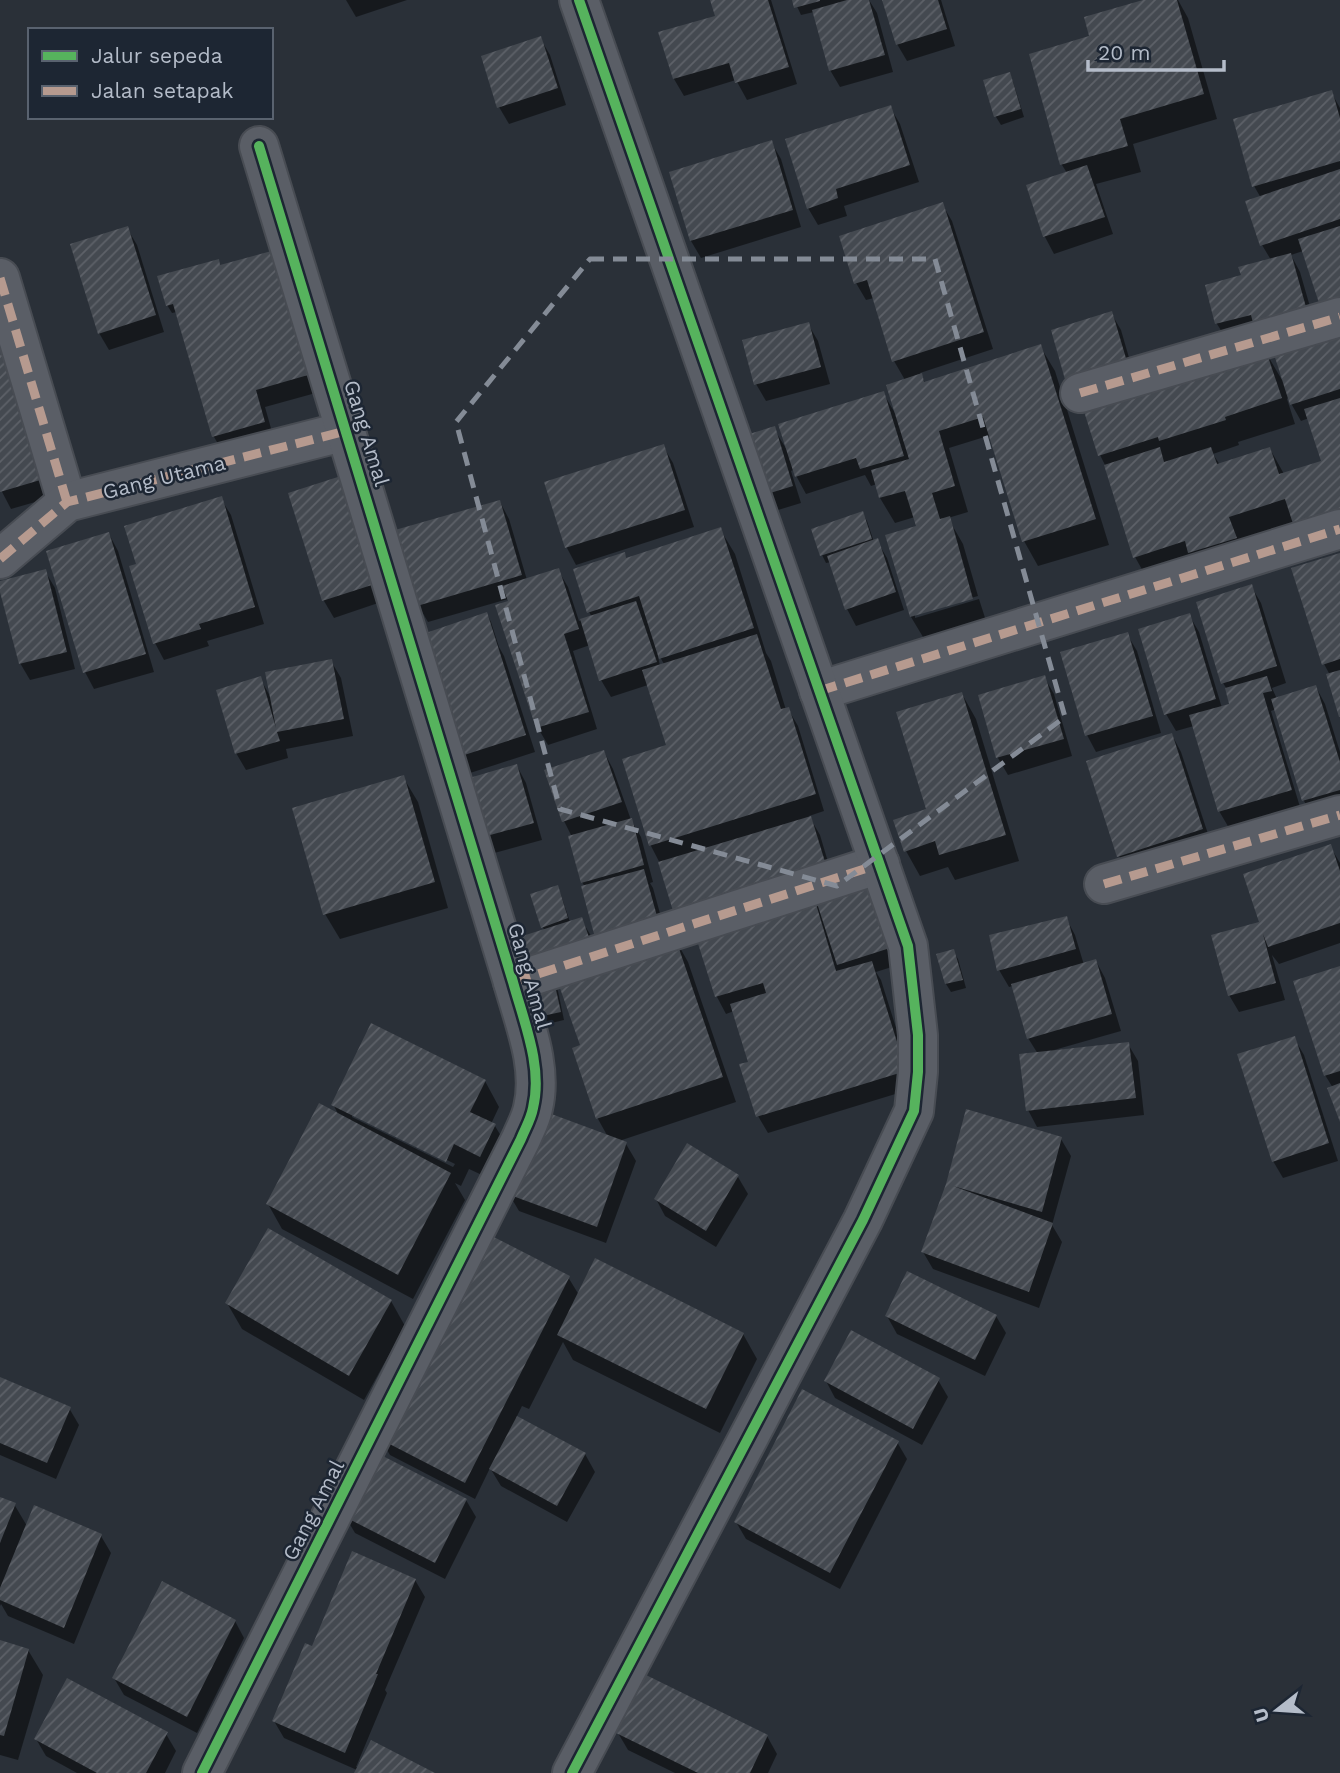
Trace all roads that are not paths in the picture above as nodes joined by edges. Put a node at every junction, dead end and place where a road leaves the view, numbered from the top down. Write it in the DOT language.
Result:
graph roads {
  1 [pos="579,0"];
  2 [pos="259,146"];
  3 [pos="0,278"];
  4 [pos="1340,317"];
  5 [pos="1080,393"];
  6 [pos="346,431"];
  7 [pos="67,502"];
  8 [pos="1340,530"];
  9 [pos="0,559"];
  10 [pos="819,691"];
  11 [pos="1340,816"];
  12 [pos="880,864"];
  13 [pos="1104,884"];
  14 [pos="513,982"];
  15 [pos="202,1773"];
  16 [pos="572,1773"];
  1 -- 10 [label="street"];
  2 -- 6 [label="street, Gang Amal"];
  3 -- 7 [label="street"];
  4 -- 5 [label="street"];
  6 -- 7 [label="street, Gang Utama"];
  6 -- 14 [label="street, Gang Amal"];
  7 -- 9 [label="street, Gang Utama"];
  8 -- 10 [label="street"];
  10 -- 12 [label="street"];
  11 -- 13 [label="street"];
  12 -- 14 [label="street"];
  12 -- 16 [label="street"];
  14 -- 15 [label="street, Gang Amal"];
}
